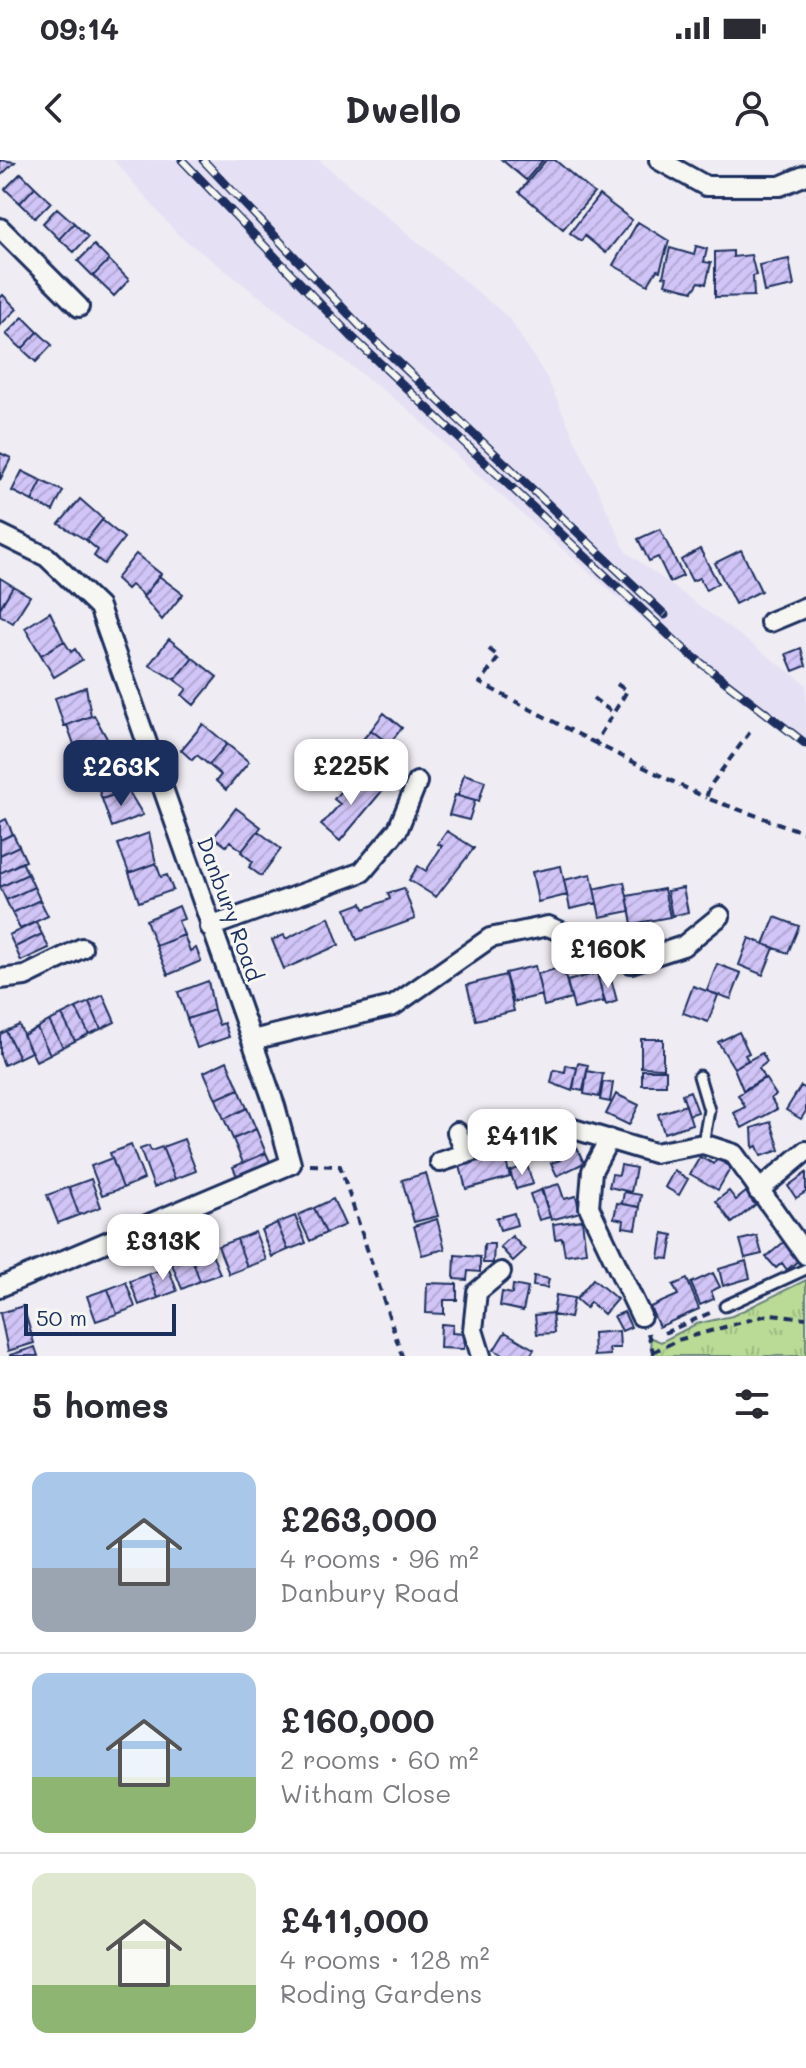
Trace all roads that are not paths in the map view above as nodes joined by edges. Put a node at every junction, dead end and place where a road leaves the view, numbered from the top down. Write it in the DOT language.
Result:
graph roads {
  1 [pos="659,160"];
  2 [pos="806,175"];
  3 [pos="0,228"];
  4 [pos="79,307"];
  5 [pos="0,534"];
  6 [pos="806,607"];
  7 [pos="770,622"];
  8 [pos="417,782"];
  9 [pos="720,916"];
  10 [pos="210,927"];
  11 [pos="82,948"];
  12 [pos="0,979"];
  13 [pos="252,1040"];
  14 [pos="699,1076"];
  15 [pos="457,1132"];
  16 [pos="609,1139"];
  17 [pos="703,1144"];
  18 [pos="806,1151"];
  19 [pos="466,1154"];
  20 [pos="440,1162"];
  21 [pos="758,1191"];
  22 [pos="806,1255"];
  23 [pos="806,1269"];
  24 [pos="501,1272"];
  25 [pos="0,1287"];
  26 [pos="725,1306"];
  27 [pos="641,1316"];
  28 [pos="481,1356"];
  1 -- 2 [label="street"];
  3 -- 4 [label="street"];
  5 -- 10 [label="street, Danbury Road"];
  6 -- 7 [label="street"];
  8 -- 10 [label="street"];
  9 -- 13 [label="street"];
  10 -- 13 [label="street, Danbury Road"];
  11 -- 12 [label="street"];
  13 -- 25 [label="street, Danbury Road"];
  14 -- 17 [label="lane"];
  15 -- 19 [label="street"];
  16 -- 17 [label="street"];
  16 -- 19 [label="street"];
  16 -- 27 [label="street"];
  17 -- 21 [label="street"];
  18 -- 21 [label="street"];
  19 -- 20 [label="street"];
  21 -- 22 [label="street"];
  23 -- 26 [label="lane"];
  24 -- 28 [label="street"];
}
